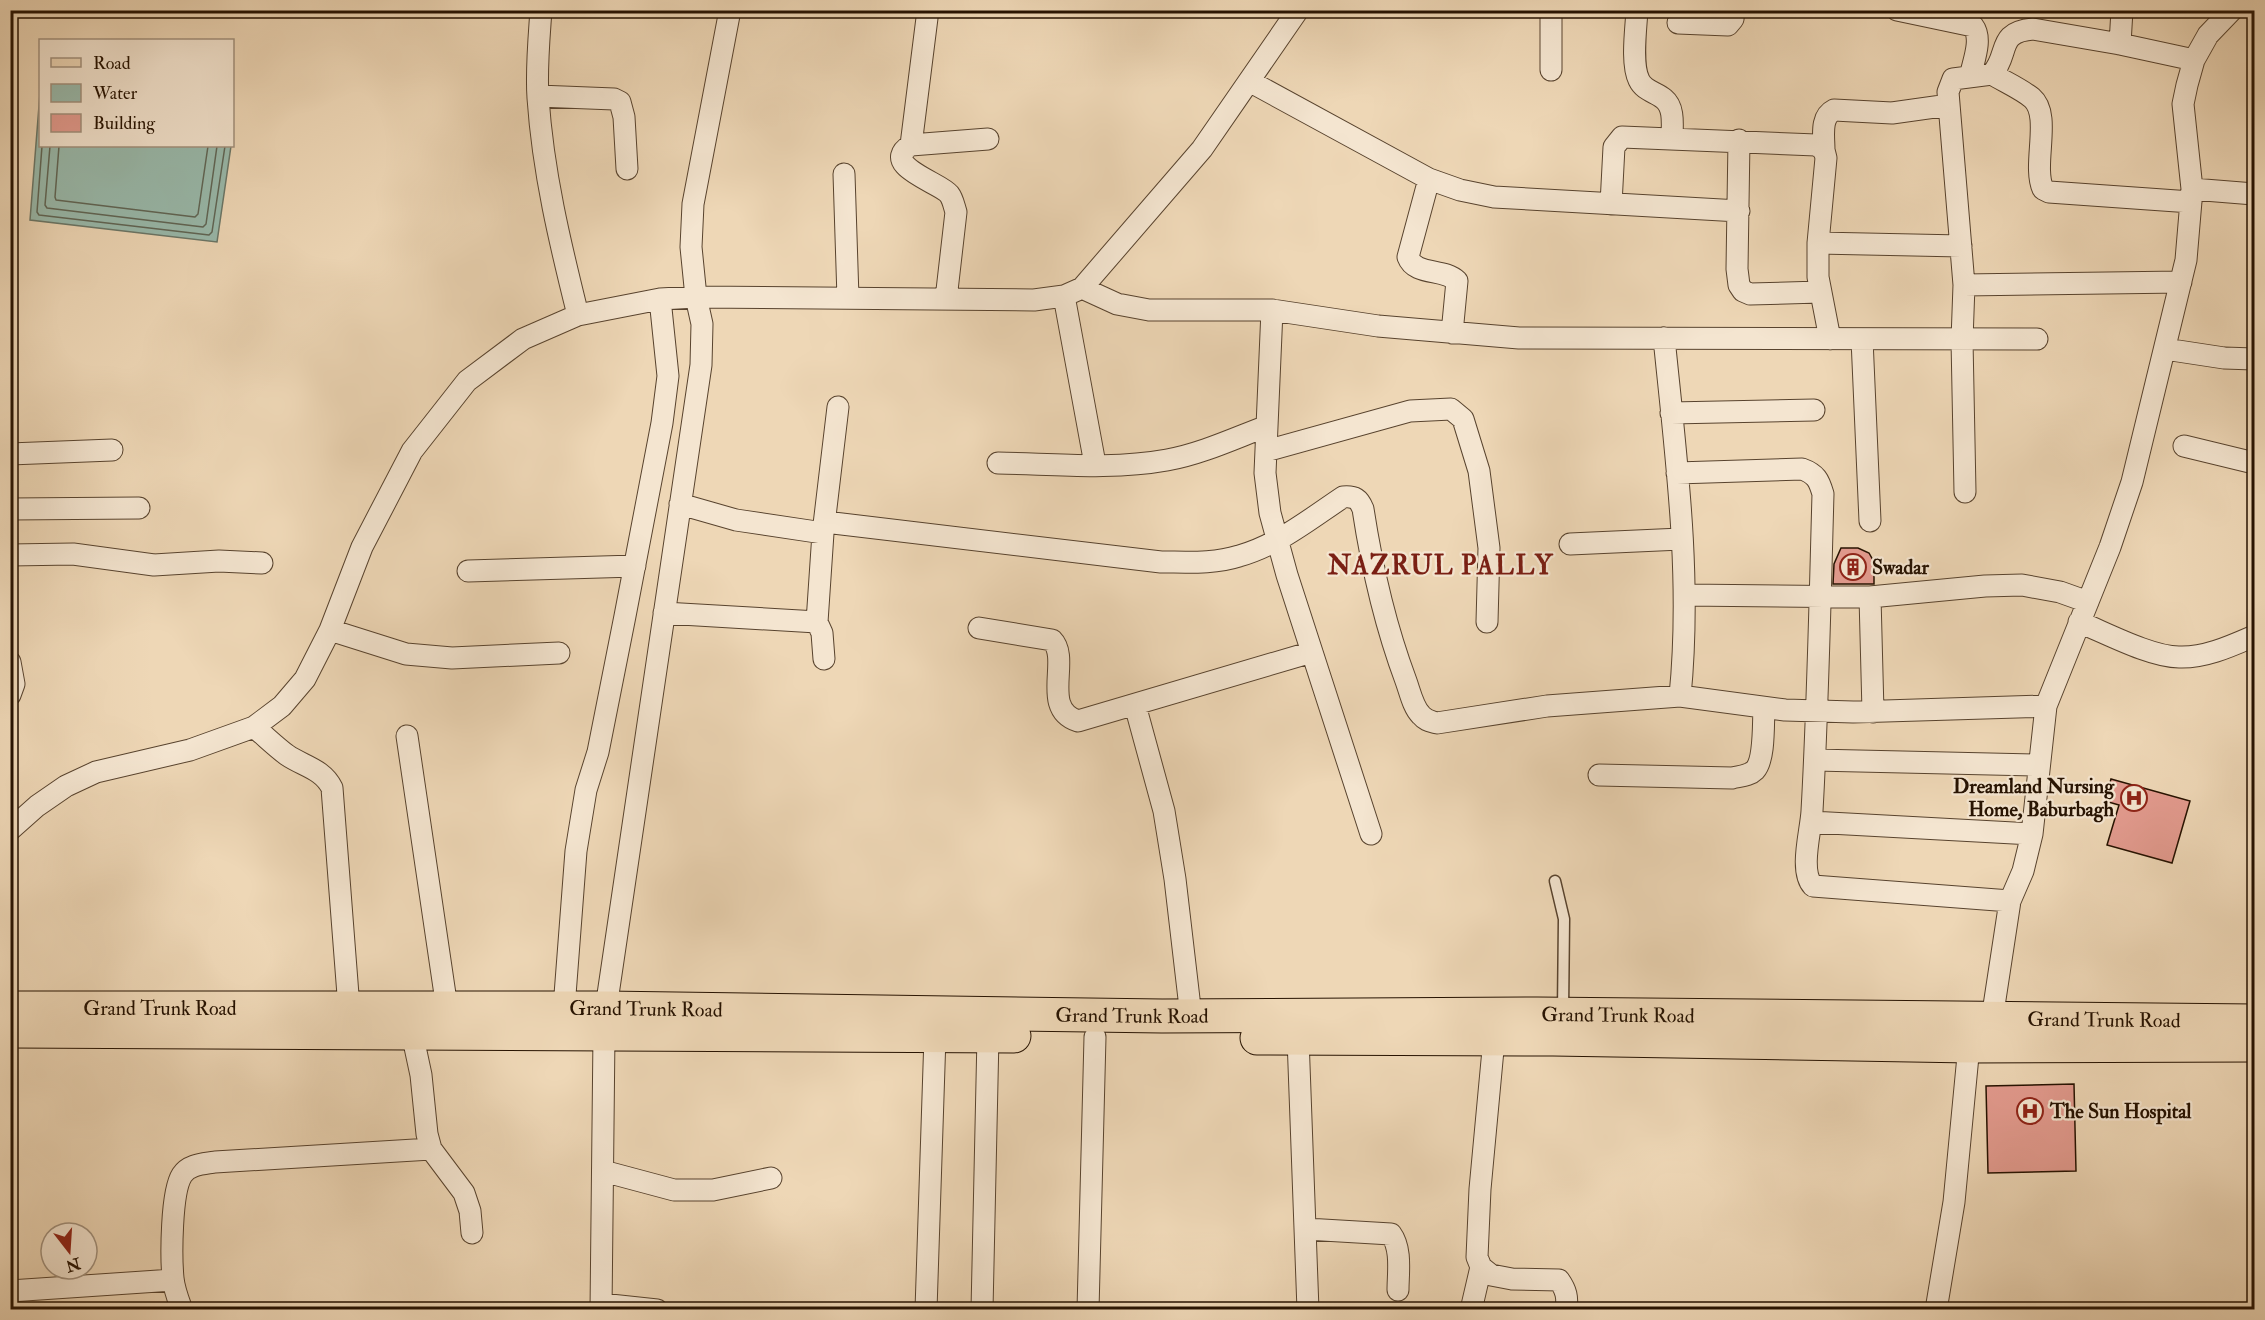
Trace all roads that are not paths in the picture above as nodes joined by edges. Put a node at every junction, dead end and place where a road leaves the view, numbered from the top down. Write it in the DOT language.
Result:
graph roads {
  1 [pos="541,10"];
  2 [pos="730,10"];
  3 [pos="928,10"];
  4 [pos="1298,10"];
  5 [pos="1551,10"];
  6 [pos="1636,10"];
  7 [pos="1734,10"];
  8 [pos="1897,10"];
  9 [pos="2122,10"];
  10 [pos="2232,10"];
  11 [pos="1678,23"];
  12 [pos="2120,44"];
  13 [pos="2194,60"];
  14 [pos="1551,70"];
  15 [pos="1992,74"];
  16 [pos="1970,77"];
  17 [pos="1249,81"];
  18 [pos="538,96"];
  19 [pos="1949,105"];
  20 [pos="988,139"];
  21 [pos="1672,139"];
  22 [pos="1739,140"];
  23 [pos="911,145"];
  24 [pos="1824,150"];
  25 [pos="627,169"];
  26 [pos="844,174"];
  27 [pos="1429,179"];
  28 [pos="2254,194"];
  29 [pos="2191,196"];
  30 [pos="1611,204"];
  31 [pos="1739,211"];
  32 [pos="1818,243"];
  33 [pos="1961,246"];
  34 [pos="2181,282"];
  35 [pos="1964,285"];
  36 [pos="1073,292"];
  37 [pos="1820,292"];
  38 [pos="696,297"];
  39 [pos="848,298"];
  40 [pos="660,299"];
  41 [pos="946,299"];
  42 [pos="1272,310"];
  43 [pos="578,315"];
  44 [pos="1452,333"];
  45 [pos="1664,338"];
  46 [pos="1830,339"];
  47 [pos="1862,339"];
  48 [pos="2037,339"];
  49 [pos="1962,340"];
  50 [pos="2165,349"];
  51 [pos="2254,359"];
  52 [pos="838,407"];
  53 [pos="1814,410"];
  54 [pos="1671,413"];
  55 [pos="1267,426"];
  56 [pos="2184,446"];
  57 [pos="112,450"];
  58 [pos="1266,452"];
  59 [pos="10,454"];
  60 [pos="998,463"];
  61 [pos="2254,463"];
  62 [pos="1095,464"];
  63 [pos="1677,473"];
  64 [pos="1965,492"];
  65 [pos="680,504"];
  66 [pos="139,508"];
  67 [pos="10,509"];
  68 [pos="1870,521"];
  69 [pos="824,527"];
  70 [pos="1681,539"];
  71 [pos="1276,542"];
  72 [pos="1570,544"];
  73 [pos="10,555"];
  74 [pos="262,563"];
  75 [pos="634,566"];
  76 [pos="468,571"];
  77 [pos="1685,595"];
  78 [pos="1870,597"];
  79 [pos="1820,598"];
  80 [pos="2088,602"];
  81 [pos="664,613"];
  82 [pos="817,622"];
  83 [pos="1486,622"];
  84 [pos="2079,622"];
  85 [pos="979,628"];
  86 [pos="330,630"];
  87 [pos="2254,636"];
  88 [pos="1312,652"];
  89 [pos="559,653"];
  90 [pos="824,659"];
  91 [pos="10,662"];
  92 [pos="10,695"];
  93 [pos="1680,696"];
  94 [pos="1135,705"];
  95 [pos="2046,706"];
  96 [pos="1764,708"];
  97 [pos="1818,711"];
  98 [pos="1874,712"];
  99 [pos="254,727"];
  100 [pos="407,736"];
  101 [pos="1815,760"];
  102 [pos="2038,765"];
  103 [pos="1599,775"];
  104 [pos="1811,822"];
  105 [pos="10,830"];
  106 [pos="1371,834"];
  107 [pos="2032,834"];
  108 [pos="1555,881"];
  109 [pos="2010,902"];
  110 [pos="10,1008"];
  111 [pos="349,1008"];
  112 [pos="447,1008"];
  113 [pos="564,1008"];
  114 [pos="1563,1014"];
  115 [pos="1191,1016"];
  116 [pos="605,1021"];
  117 [pos="2254,1021"];
  118 [pos="1977,1028"];
  119 [pos="10,1031"];
  120 [pos="412,1034"];
  121 [pos="935,1036"];
  122 [pos="988,1036"];
  123 [pos="1095,1037"];
  124 [pos="1298,1038"];
  125 [pos="1494,1039"];
  126 [pos="2254,1045"];
  127 [pos="431,1149"];
  128 [pos="603,1171"];
  129 [pos="771,1178"];
  130 [pos="1306,1229"];
  131 [pos="472,1233"];
  132 [pos="1481,1267"];
  133 [pos="173,1280"];
  134 [pos="1398,1290"];
  135 [pos="10,1291"];
  136 [pos="601,1307"];
  137 [pos="182,1310"];
  138 [pos="657,1310"];
  139 [pos="926,1310"];
  140 [pos="982,1310"];
  141 [pos="1088,1310"];
  142 [pos="1308,1310"];
  143 [pos="1471,1310"];
  144 [pos="1566,1310"];
  145 [pos="1936,1310"];
  1 -- 18 [label="street"];
  2 -- 38 [label="street"];
  3 -- 23 [label="street"];
  4 -- 17 [label="street"];
  5 -- 14 [label="street"];
  6 -- 21 [label="street"];
  7 -- 11 [label="street"];
  8 -- 16 [label="street"];
  9 -- 12 [label="street"];
  10 -- 13 [label="street"];
  12 -- 13 [label="street"];
  12 -- 15 [label="street"];
  13 -- 29 [label="street"];
  15 -- 16 [label="street"];
  15 -- 29 [label="street"];
  16 -- 19 [label="street"];
  17 -- 27 [label="street"];
  17 -- 36 [label="street"];
  18 -- 25 [label="street"];
  18 -- 43 [label="street"];
  19 -- 24 [label="street"];
  19 -- 33 [label="street"];
  20 -- 23 [label="street"];
  21 -- 22 [label="street"];
  21 -- 30 [label="street"];
  22 -- 24 [label="street"];
  22 -- 31 [label="street"];
  23 -- 41 [label="street"];
  24 -- 32 [label="street"];
  26 -- 39 [label="street"];
  27 -- 30 [label="street"];
  27 -- 44 [label="street"];
  28 -- 29 [label="street"];
  29 -- 34 [label="street"];
  30 -- 31 [label="street"];
  31 -- 37 [label="street"];
  32 -- 33 [label="street"];
  32 -- 37 [label="street"];
  33 -- 35 [label="street"];
  34 -- 35 [label="street"];
  34 -- 50 [label="street"];
  35 -- 49 [label="street"];
  36 -- 41 [label="street"];
  36 -- 42 [label="street"];
  36 -- 62 [label="street"];
  37 -- 46 [label="street"];
  38 -- 39 [label="street"];
  38 -- 40 [label="street"];
  38 -- 65 [label="street"];
  39 -- 41 [label="street"];
  40 -- 43 [label="street"];
  40 -- 75 [label="street"];
  42 -- 44 [label="street"];
  42 -- 55 [label="street"];
  43 -- 86 [label="street"];
  44 -- 45 [label="street"];
  45 -- 46 [label="street"];
  45 -- 54 [label="street"];
  46 -- 47 [label="street"];
  47 -- 49 [label="street"];
  47 -- 68 [label="street"];
  48 -- 49 [label="street"];
  49 -- 64 [label="street"];
  50 -- 51 [label="street"];
  50 -- 80 [label="street"];
  52 -- 69 [label="street"];
  53 -- 54 [label="street"];
  54 -- 63 [label="street"];
  55 -- 58 [label="street"];
  55 -- 62 [label="street"];
  56 -- 61 [label="street"];
  57 -- 59 [label="street"];
  58 -- 71 [label="street"];
  58 -- 83 [label="street"];
  60 -- 62 [label="street"];
  63 -- 70 [label="street"];
  63 -- 79 [label="street"];
  65 -- 69 [label="street"];
  65 -- 81 [label="street"];
  66 -- 67 [label="street"];
  69 -- 71 [label="street"];
  69 -- 82 [label="street"];
  70 -- 72 [label="street"];
  70 -- 77 [label="street"];
  71 -- 88 [label="street"];
  71 -- 93 [label="street"];
  73 -- 74 [label="street"];
  75 -- 76 [label="street"];
  75 -- 113 [label="street"];
  77 -- 79 [label="street"];
  77 -- 93 [label="street"];
  78 -- 79 [label="street"];
  78 -- 80 [label="street"];
  78 -- 98 [label="street"];
  79 -- 97 [label="street"];
  80 -- 84 [label="street"];
  81 -- 82 [label="street"];
  81 -- 116 [label="street"];
  82 -- 90 [label="street"];
  84 -- 87 [label="street"];
  84 -- 95 [label="street"];
  85 -- 94 [label="street"];
  86 -- 89 [label="street"];
  86 -- 99 [label="street"];
  88 -- 94 [label="street"];
  88 -- 106 [label="street"];
  91 -- 92 [label="street"];
  93 -- 96 [label="street"];
  94 -- 115 [label="street"];
  95 -- 98 [label="street"];
  95 -- 102 [label="street"];
  96 -- 97 [label="street"];
  96 -- 103 [label="street"];
  97 -- 98 [label="street"];
  97 -- 101 [label="street"];
  99 -- 105 [label="street"];
  99 -- 111 [label="street"];
  100 -- 112 [label="street"];
  101 -- 102 [label="street"];
  101 -- 104 [label="street"];
  102 -- 107 [label="street"];
  104 -- 107 [label="street"];
  104 -- 109 [label="street"];
  107 -- 109 [label="street"];
  108 -- 114 [label="lane"];
  109 -- 118 [label="street"];
  110 -- 111 [label="main road, Grand Trunk Road"];
  111 -- 112 [label="main road, Grand Trunk Road"];
  112 -- 113 [label="main road, Grand Trunk Road"];
  113 -- 116 [label="main road, Grand Trunk Road"];
  114 -- 115 [label="main road, Grand Trunk Road"];
  114 -- 118 [label="main road, Grand Trunk Road"];
  115 -- 116 [label="main road, Grand Trunk Road"];
  116 -- 120 [label="main road, Grand Trunk Road"];
  116 -- 121 [label="main road, Grand Trunk Road"];
  116 -- 128 [label="street"];
  117 -- 118 [label="main road, Grand Trunk Road"];
  118 -- 125 [label="main road, Grand Trunk Road"];
  118 -- 126 [label="main road, Grand Trunk Road"];
  118 -- 145 [label="street"];
  119 -- 120 [label="main road, Grand Trunk Road"];
  120 -- 127 [label="street"];
  121 -- 122 [label="main road, Grand Trunk Road"];
  121 -- 139 [label="street"];
  122 -- 123 [label="main road, Grand Trunk Road"];
  122 -- 140 [label="street"];
  123 -- 124 [label="main road, Grand Trunk Road"];
  123 -- 141 [label="street"];
  124 -- 125 [label="main road, Grand Trunk Road"];
  124 -- 130 [label="street"];
  125 -- 132 [label="street"];
  127 -- 131 [label="street"];
  127 -- 133 [label="street"];
  128 -- 129 [label="street"];
  128 -- 136 [label="street"];
  130 -- 134 [label="street"];
  130 -- 142 [label="street"];
  132 -- 143 [label="street"];
  132 -- 144 [label="street"];
  133 -- 135 [label="street"];
  133 -- 137 [label="street"];
  136 -- 138 [label="street"];
}
